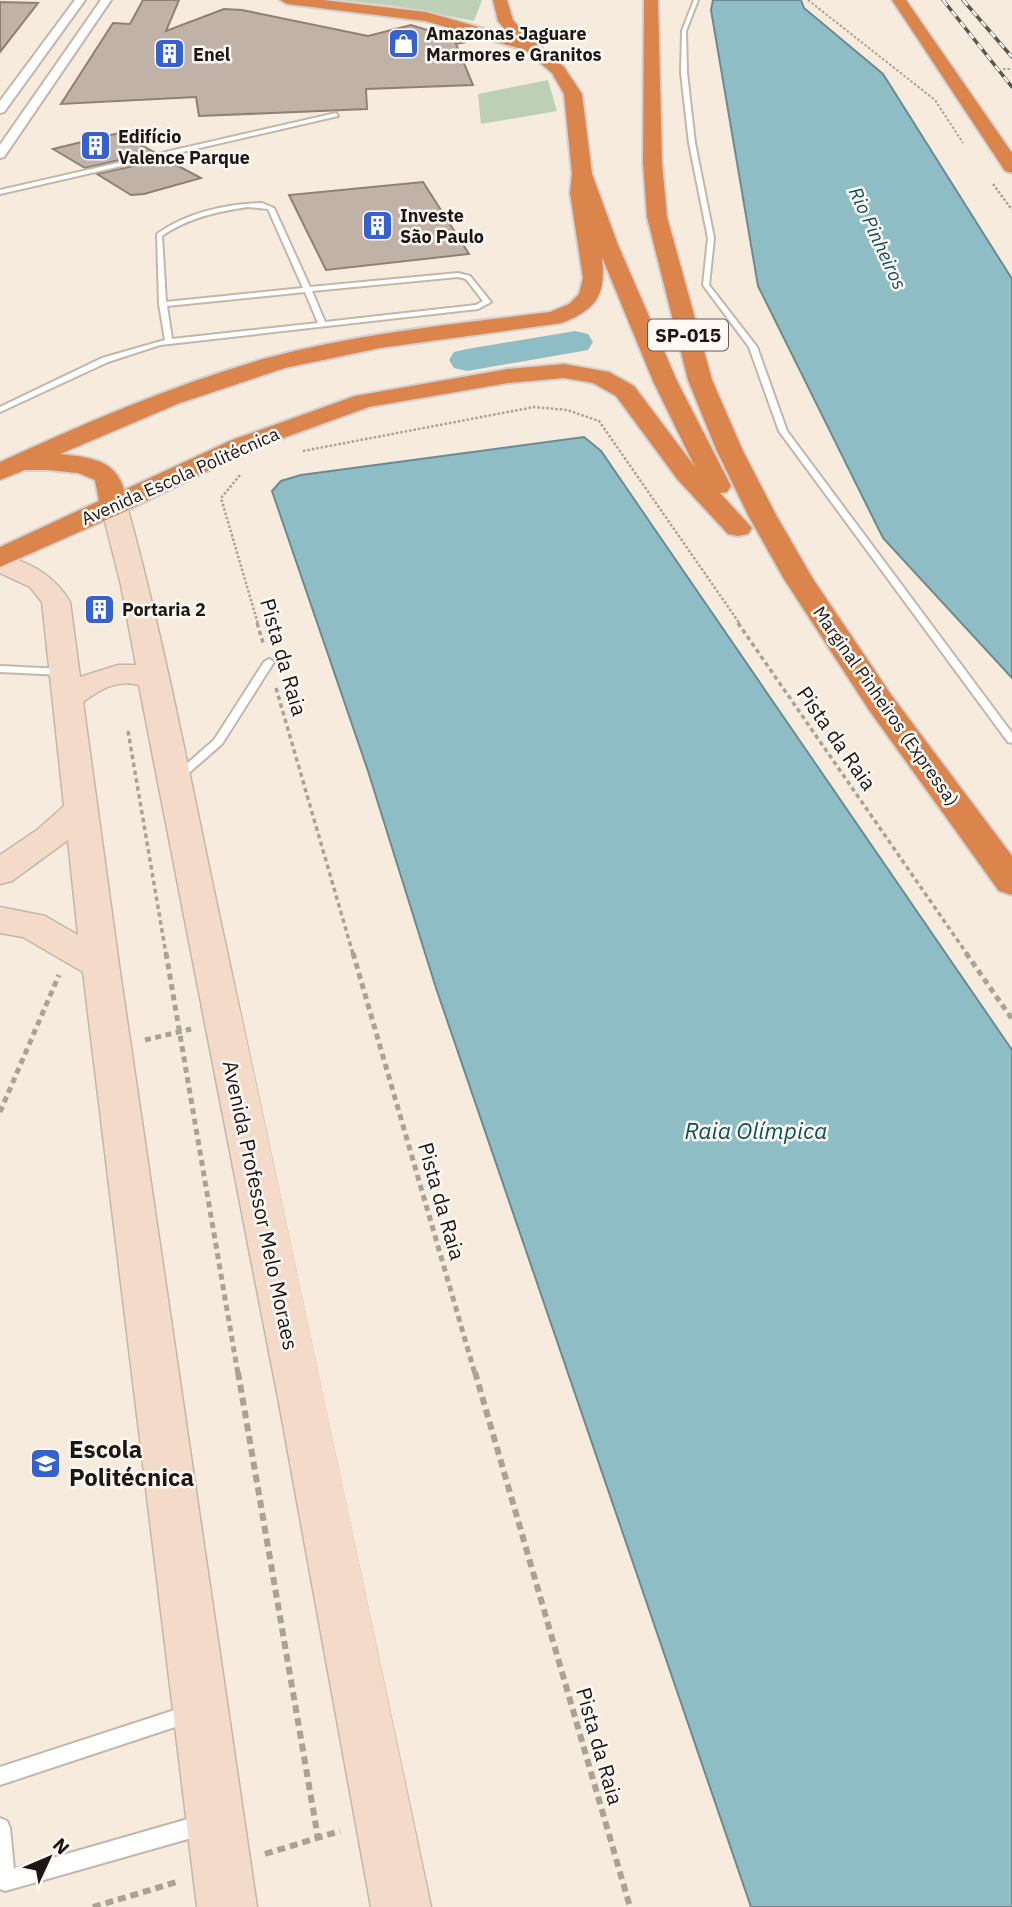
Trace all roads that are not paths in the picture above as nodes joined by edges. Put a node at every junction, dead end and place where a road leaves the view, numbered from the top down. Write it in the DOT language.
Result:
graph roads {
  1 [pos="80,0"];
  2 [pos="106,0"];
  3 [pos="287,0"];
  4 [pos="500,0"];
  5 [pos="651,0"];
  6 [pos="696,0"];
  7 [pos="899,0"];
  8 [pos="453,8"];
  9 [pos="391,11"];
  10 [pos="64,22"];
  11 [pos="90,22"];
  12 [pos="528,46"];
  13 [pos="20,82"];
  14 [pos="49,82"];
  15 [pos="0,109"];
  16 [pos="337,115"];
  17 [pos="0,126"];
  18 [pos="19,126"];
  19 [pos="0,154"];
  20 [pos="1012,167"];
  21 [pos="582,174"];
  22 [pos="0,192"];
  23 [pos="305,289"];
  24 [pos="163,304"];
  25 [pos="323,325"];
  26 [pos="169,341"];
  27 [pos="183,342"];
  28 [pos="148,347"];
  29 [pos="294,359"];
  30 [pos="368,383"];
  31 [pos="0,410"];
  32 [pos="7,468"];
  33 [pos="114,506"];
  34 [pos="738,528"];
  35 [pos="0,561"];
  36 [pos="835,639"];
  37 [pos="269,662"];
  38 [pos="0,669"];
  39 [pos="152,679"];
  40 [pos="65,686"];
  41 [pos="1012,740"];
  42 [pos="173,782"];
  43 [pos="82,809"];
  44 [pos="0,873"];
  45 [pos="1012,882"];
  46 [pos="0,920"];
  47 [pos="85,957"];
  48 [pos="201,1711"];
  49 [pos="0,1776"];
  50 [pos="215,1820"];
  51 [pos="0,1828"];
  52 [pos="224,1888"];
  53 [pos="401,1907"];
  1 -- 10 [label="street"];
  2 -- 11 [label="street"];
  3 -- 9 [label="highway"];
  4 -- 12 [label="highway"];
  5 -- 36 [label="highway, Marginal Pinheiros (Expressa) / SP-015"];
  6 -- 41 [label="lane"];
  7 -- 20 [label="highway"];
  8 -- 9 [label="highway"];
  9 -- 12 [label="highway"];
  10 -- 11 [label="street"];
  10 -- 13 [label="street"];
  11 -- 14 [label="street"];
  12 -- 21 [label="highway"];
  13 -- 14 [label="street"];
  13 -- 15 [label="street"];
  14 -- 18 [label="street"];
  16 -- 22 [label="lane"];
  17 -- 18 [label="street"];
  18 -- 19 [label="street"];
  21 -- 29 [label="highway"];
  21 -- 34 [label="highway"];
  23 -- 24 [label="lane"];
  23 -- 24 [label="lane"];
  23 -- 25 [label="lane"];
  23 -- 25 [label="lane"];
  24 -- 26 [label="lane"];
  25 -- 27 [label="lane"];
  26 -- 27 [label="lane"];
  26 -- 28 [label="lane"];
  27 -- 28 [label="lane"];
  28 -- 31 [label="lane"];
  29 -- 30 [label="highway"];
  29 -- 32 [label="highway"];
  30 -- 33 [label="highway, Avenida Escola Politécnica"];
  30 -- 34 [label="highway"];
  32 -- 33 [label="highway"];
  33 -- 35 [label="highway, Avenida Escola Politécnica"];
  33 -- 39 [label="street, Avenida Professor Melo Moraes"];
  34 -- 36 [label="highway"];
  35 -- 40 [label="street"];
  36 -- 45 [label="highway, Marginal Pinheiros (Expressa) / SP-015"];
  37 -- 42 [label="lane"];
  38 -- 40 [label="lane"];
  39 -- 40 [label="street"];
  39 -- 42 [label="street, Avenida Professor Melo Moraes"];
  40 -- 43 [label="street"];
  42 -- 53 [label="street, Avenida Professor Melo Moraes"];
  43 -- 44 [label="street"];
  43 -- 47 [label="street"];
  46 -- 47 [label="street"];
  47 -- 48 [label="street"];
  48 -- 49 [label="lane"];
  48 -- 50 [label="street"];
  50 -- 51 [label="lane"];
  50 -- 52 [label="street"];
}
